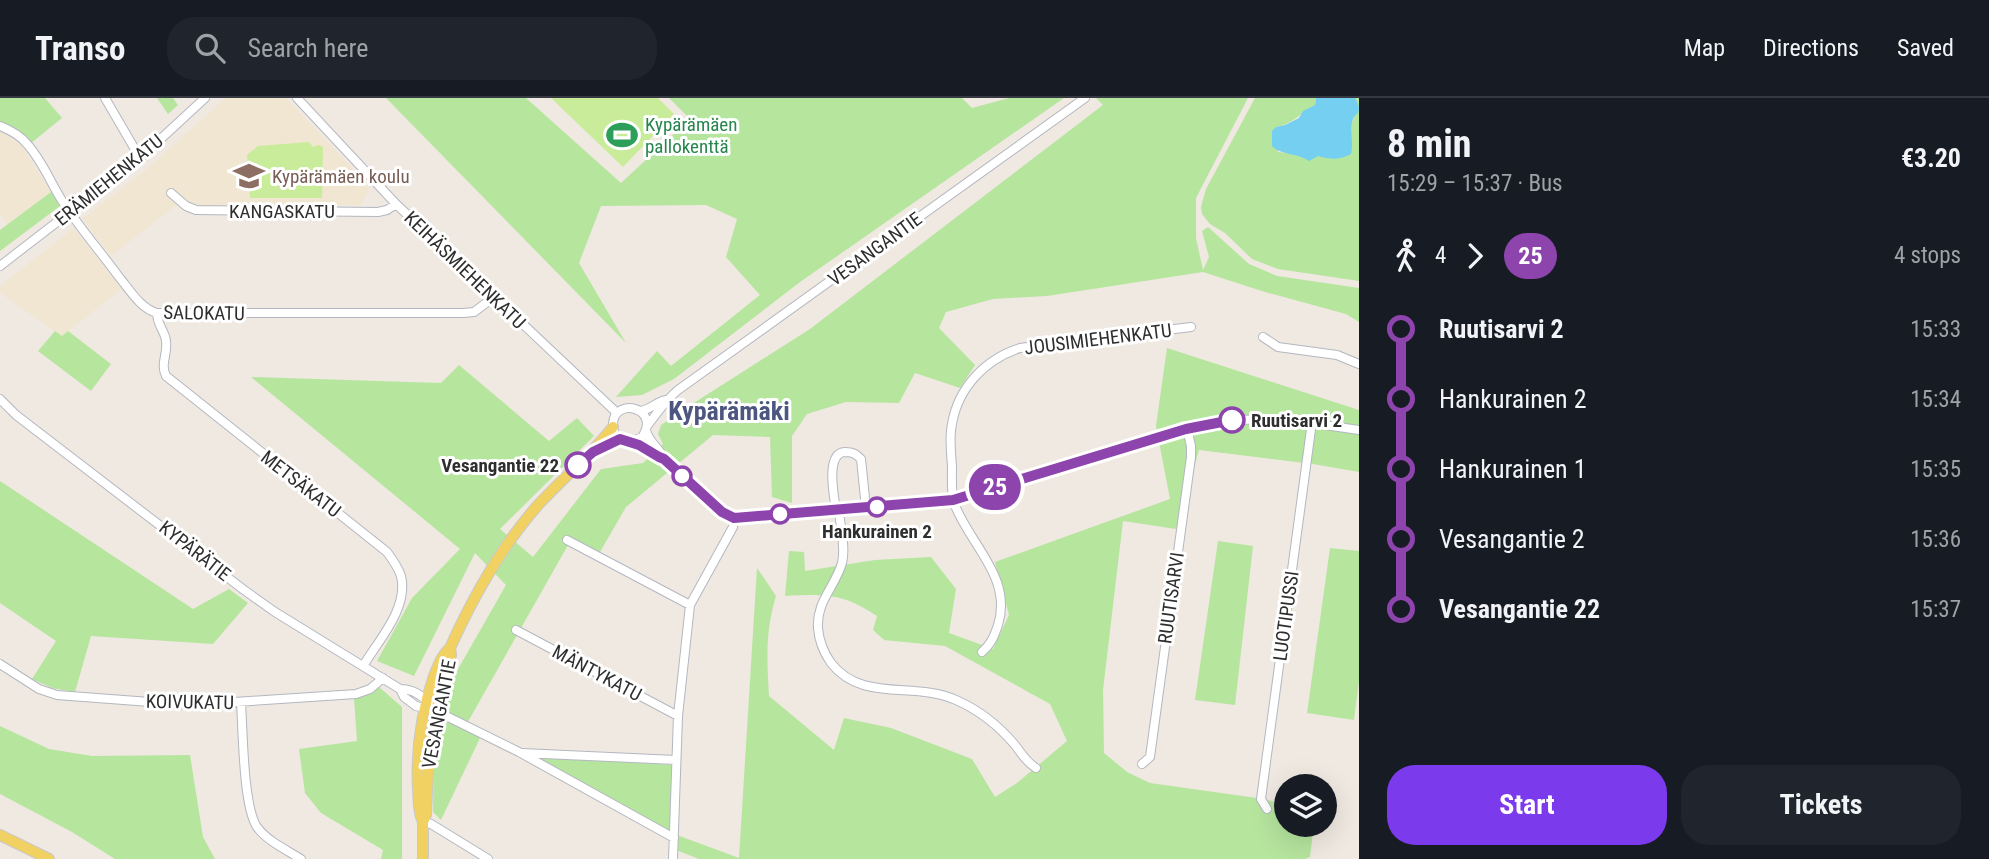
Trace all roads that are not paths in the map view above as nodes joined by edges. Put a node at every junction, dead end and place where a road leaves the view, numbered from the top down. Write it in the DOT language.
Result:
graph roads {
  1 [pos="104,98"];
  2 [pos="205,98"];
  3 [pos="297,98"];
  4 [pos="1085,98"];
  5 [pos="0,126"];
  6 [pos="140,158"];
  7 [pos="171,193"];
  8 [pos="396,204"];
  9 [pos="71,212"];
  10 [pos="10,260"];
  11 [pos="0,266"];
  12 [pos="0,271"];
  13 [pos="494,297"];
  14 [pos="157,313"];
  15 [pos="1191,327"];
  16 [pos="1263,338"];
  17 [pos="1359,364"];
  18 [pos="0,400"];
  19 [pos="666,400"];
  20 [pos="640,411"];
  21 [pos="617,413"];
  22 [pos="1312,422"];
  23 [pos="613,427"];
  24 [pos="647,428"];
  25 [pos="1186,429"];
  26 [pos="1359,430"];
  27 [pos="625,440"];
  28 [pos="593,452"];
  29 [pos="664,459"];
  30 [pos="953,500"];
  31 [pos="866,508"];
  32 [pos="837,510"];
  33 [pos="734,518"];
  34 [pos="567,540"];
  35 [pos="690,606"];
  36 [pos="516,630"];
  37 [pos="450,648"];
  38 [pos="982,652"];
  39 [pos="0,664"];
  40 [pos="363,666"];
  41 [pos="383,678"];
  42 [pos="241,703"];
  43 [pos="425,704"];
  44 [pos="436,711"];
  45 [pos="678,716"];
  46 [pos="519,752"];
  47 [pos="676,760"];
  48 [pos="1142,764"];
  49 [pos="1036,768"];
  50 [pos="1267,809"];
  51 [pos="423,822"];
  52 [pos="0,835"];
  53 [pos="674,838"];
  54 [pos="49,859"];
  55 [pos="301,859"];
  56 [pos="423,859"];
  57 [pos="488,859"];
  58 [pos="673,859"];
  1 -- 6 [label="street"];
  2 -- 6 [label="street, ERÄMIEHENKATU"];
  3 -- 8 [label="street, KEIHÄSMIEHENKATU"];
  4 -- 19 [label="street, VESANGANTIE"];
  5 -- 9 [label="street, SALOKATU"];
  6 -- 9 [label="street, ERÄMIEHENKATU"];
  7 -- 8 [label="street, KANGASKATU"];
  8 -- 13 [label="street, KEIHÄSMIEHENKATU"];
  9 -- 10 [label="street, ERÄMIEHENKATU"];
  9 -- 14 [label="street, SALOKATU"];
  10 -- 11 [label="street, ERÄMIEHENKATU"];
  10 -- 12 [label="street, ERÄMIEHENKATU"];
  13 -- 14 [label="street, SALOKATU"];
  13 -- 21 [label="street, KEIHÄSMIEHENKATU"];
  14 -- 40 [label="street, METSÄKATU"];
  15 -- 30 [label="street, JOUSIMIEHENKATU"];
  16 -- 17 [label="street"];
  18 -- 40 [label="street, KYPÄRÄTIE"];
  19 -- 20 [label="street, VESANGANTIE"];
  19 -- 24 [label="street, VESANGANTIE"];
  20 -- 21 [label="street"];
  20 -- 24 [label="street"];
  21 -- 23 [label="street"];
  22 -- 25 [label="street"];
  22 -- 26 [label="street"];
  22 -- 50 [label="street, LUOTIPUSSI"];
  23 -- 27 [label="street"];
  23 -- 28 [label="main road, VESANGANTIE"];
  24 -- 27 [label="street"];
  24 -- 29 [label="street"];
  25 -- 30 [label="street"];
  25 -- 48 [label="street, RUUTISARVI"];
  27 -- 28 [label="main road, VESANGANTIE"];
  27 -- 29 [label="street"];
  28 -- 37 [label="main road, VESANGANTIE"];
  29 -- 33 [label="street"];
  30 -- 31 [label="street"];
  30 -- 38 [label="street"];
  31 -- 32 [label="street"];
  31 -- 32 [label="street"];
  32 -- 33 [label="street"];
  32 -- 49 [label="street"];
  33 -- 35 [label="street"];
  34 -- 35 [label="street"];
  35 -- 45 [label="street"];
  36 -- 45 [label="street, MÄNTYKATU"];
  37 -- 43 [label="main road, VESANGANTIE"];
  37 -- 44 [label="main road, VESANGANTIE"];
  39 -- 42 [label="street, KOIVUKATU"];
  40 -- 41 [label="street, KYPÄRÄTIE"];
  41 -- 42 [label="street, KOIVUKATU"];
  41 -- 43 [label="street, KYPÄRÄTIE"];
  42 -- 55 [label="street"];
  43 -- 44 [label="street, KYPÄRÄTIE"];
  43 -- 51 [label="main road, VESANGANTIE"];
  44 -- 46 [label="street, KYPÄRÄTIE"];
  44 -- 51 [label="main road, VESANGANTIE"];
  45 -- 47 [label="street"];
  46 -- 47 [label="street"];
  46 -- 53 [label="street, KYPÄRÄTIE"];
  47 -- 53 [label="street"];
  51 -- 56 [label="main road, VESANGANTIE"];
  51 -- 57 [label="street"];
  52 -- 54 [label="main road"];
  53 -- 58 [label="street"];
}
